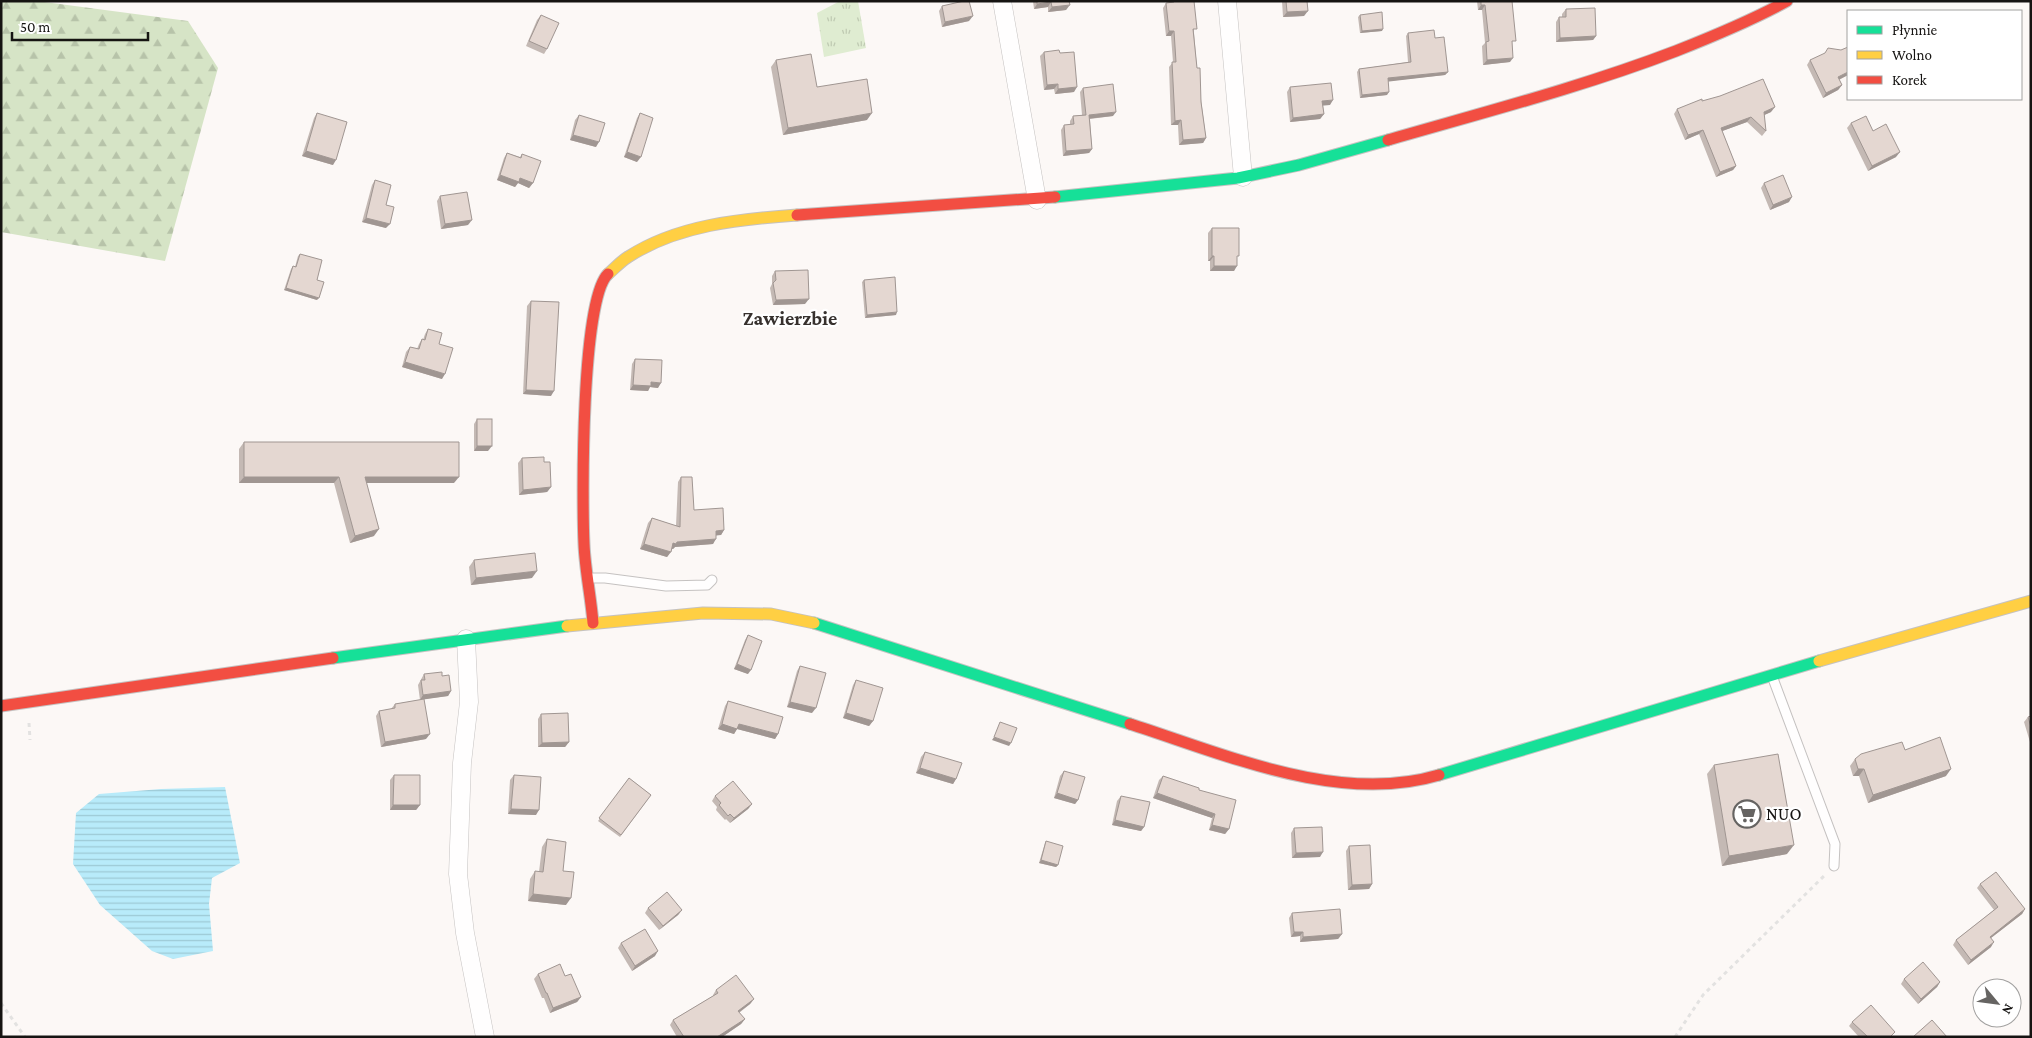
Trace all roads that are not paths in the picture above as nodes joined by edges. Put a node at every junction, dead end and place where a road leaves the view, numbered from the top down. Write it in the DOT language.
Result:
graph roads {
  1 [pos="1002,1"];
  2 [pos="1228,1"];
  3 [pos="1787,1"];
  4 [pos="1243,177"];
  5 [pos="1037,200"];
  6 [pos="587,578"];
  7 [pos="712,580"];
  8 [pos="2031,601"];
  9 [pos="593,623"];
  10 [pos="466,639"];
  11 [pos="1772,675"];
  12 [pos="1,695"];
  13 [pos="1,706"];
  14 [pos="28,707"];
  15 [pos="1,716"];
  16 [pos="1834,866"];
  17 [pos="485,1037"];
  1 -- 5 [label="street"];
  2 -- 4 [label="street"];
  3 -- 4 [label="street"];
  4 -- 5 [label="street"];
  5 -- 6 [label="street"];
  6 -- 7 [label="lane"];
  6 -- 9 [label="street"];
  8 -- 11 [label="street"];
  9 -- 10 [label="street"];
  9 -- 11 [label="street"];
  10 -- 14 [label="street"];
  10 -- 17 [label="street"];
  11 -- 16 [label="lane"];
  12 -- 14 [label="street"];
  13 -- 14 [label="street"];
  14 -- 15 [label="street"];
}
